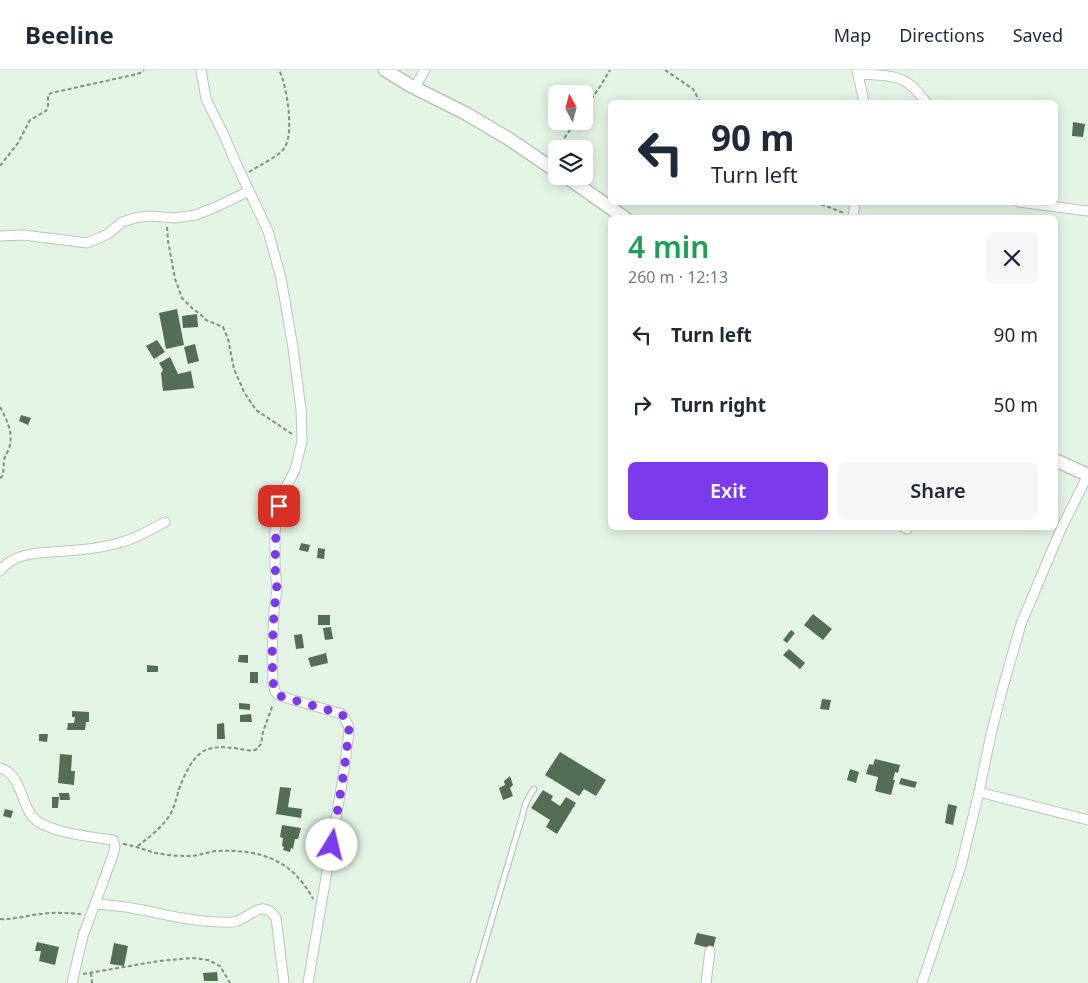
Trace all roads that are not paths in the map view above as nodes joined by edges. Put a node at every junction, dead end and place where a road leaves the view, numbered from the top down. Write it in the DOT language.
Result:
graph roads {
  1 [pos="201,70"];
  2 [pos="385,70"];
  3 [pos="425,70"];
  4 [pos="858,72"];
  5 [pos="414,88"];
  6 [pos="864,100"];
  7 [pos="924,100"];
  8 [pos="548,166"];
  9 [pos="577,185"];
  10 [pos="249,190"];
  11 [pos="1042,205"];
  12 [pos="1088,211"];
  13 [pos="621,215"];
  14 [pos="0,236"];
  15 [pos="1058,461"];
  16 [pos="1088,475"];
  17 [pos="165,522"];
  18 [pos="0,572"];
  19 [pos="0,768"];
  20 [pos="534,789"];
  21 [pos="979,792"];
  22 [pos="1088,820"];
  23 [pos="95,904"];
  24 [pos="710,951"];
  25 [pos="72,979"];
  26 [pos="284,983"];
  27 [pos="308,983"];
  28 [pos="473,983"];
  29 [pos="706,983"];
  30 [pos="922,983"];
  1 -- 10 [label="street"];
  2 -- 5 [label="street"];
  3 -- 5 [label="street"];
  4 -- 6 [label="street"];
  4 -- 7 [label="street"];
  5 -- 8 [label="street"];
  9 -- 13 [label="street"];
  10 -- 14 [label="street"];
  10 -- 27 [label="street"];
  11 -- 12 [label="street"];
  15 -- 16 [label="street"];
  16 -- 21 [label="street"];
  17 -- 18 [label="street"];
  19 -- 23 [label="street"];
  20 -- 28 [label="lane"];
  21 -- 22 [label="street"];
  21 -- 30 [label="street"];
  23 -- 25 [label="street"];
  23 -- 26 [label="street"];
  24 -- 29 [label="street"];
}
